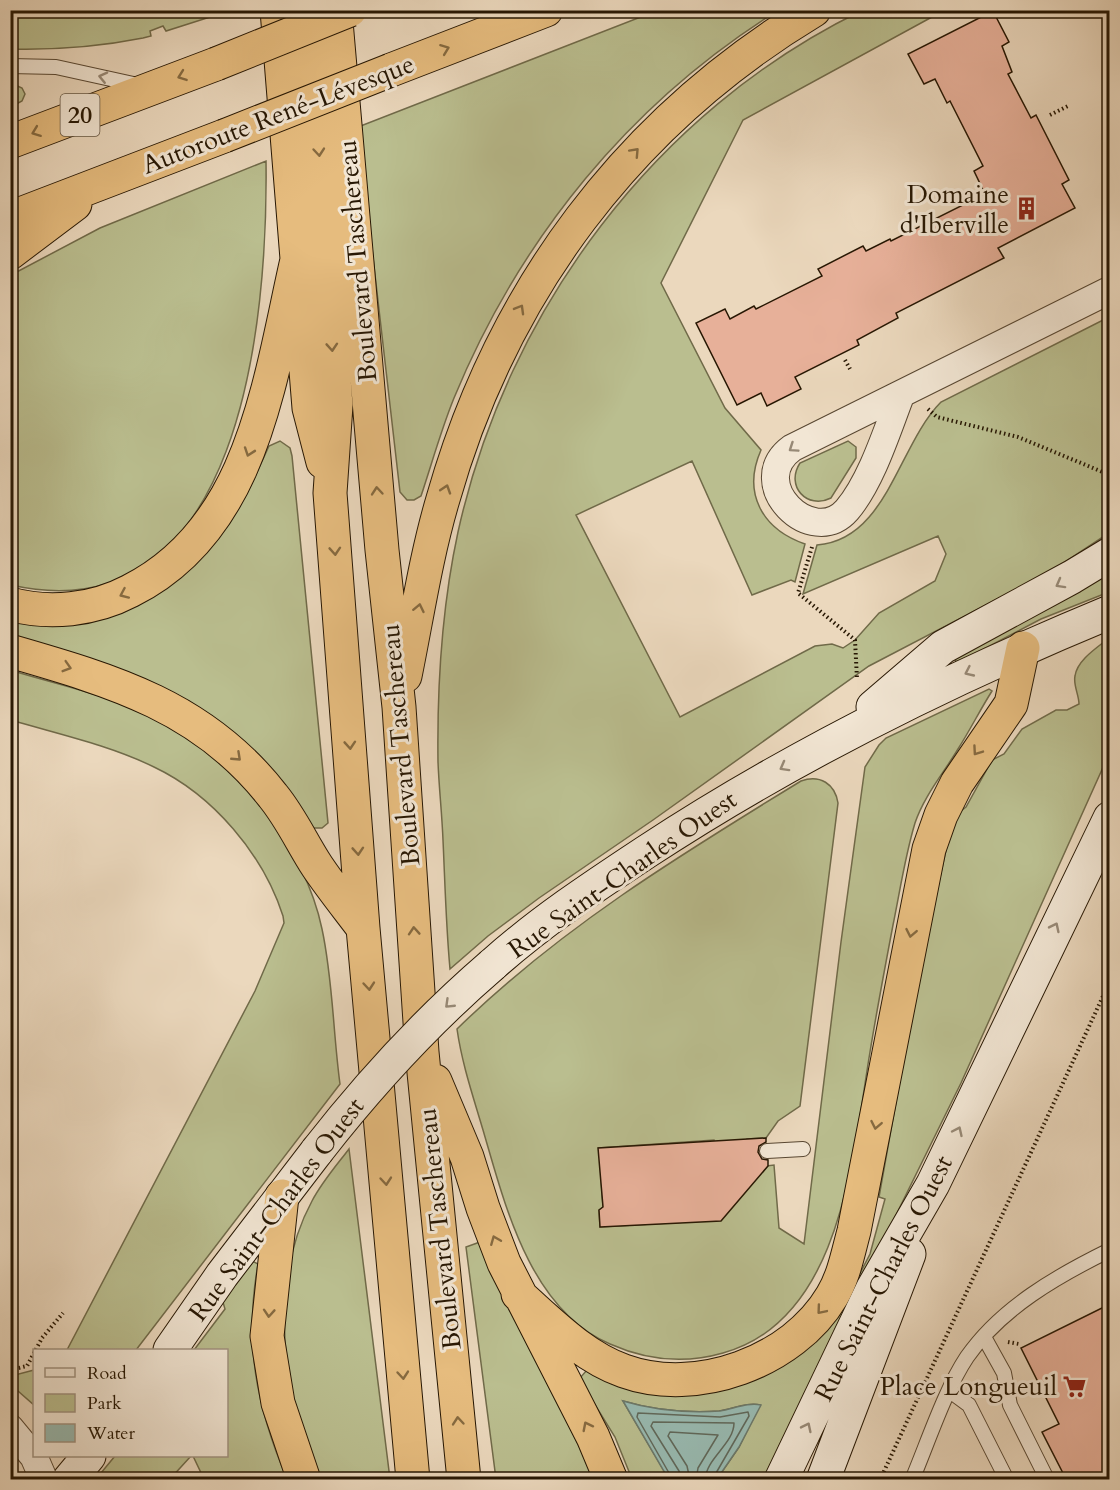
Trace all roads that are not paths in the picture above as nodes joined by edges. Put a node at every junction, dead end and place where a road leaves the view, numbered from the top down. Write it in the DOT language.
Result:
graph roads {
  1 [pos="277,10"];
  2 [pos="306,10"];
  3 [pos="335,10"];
  4 [pos="350,10"];
  5 [pos="546,10"];
  6 [pos="814,10"];
  7 [pos="10,66"];
  8 [pos="149,88"];
  9 [pos="10,142"];
  10 [pos="105,181"];
  11 [pos="10,218"];
  12 [pos="298,251"];
  13 [pos="10,253"];
  14 [pos="1110,290"];
  15 [pos="900,397"];
  16 [pos="330,493"];
  17 [pos="1110,554"];
  18 [pos="10,604"];
  19 [pos="1110,612"];
  20 [pos="1023,648"];
  21 [pos="10,651"];
  22 [pos="399,707"];
  23 [pos="836,740"];
  24 [pos="1110,818"];
  25 [pos="1097,860"];
  26 [pos="363,928"];
  27 [pos="422,1052"];
  28 [pos="803,1149"];
  29 [pos="767,1151"];
  30 [pos="933,1184"];
  31 [pos="282,1196"];
  32 [pos="1110,1250"];
  33 [pos="518,1294"];
  34 [pos="984,1337"];
  35 [pos="171,1349"];
  36 [pos="950,1391"];
  37 [pos="10,1416"];
  38 [pos="10,1428"];
  39 [pos="33,1429"];
  40 [pos="33,1456"];
  41 [pos="34,1457"];
  42 [pos="87,1457"];
  43 [pos="1046,1478"];
  44 [pos="44,1479"];
  45 [pos="69,1479"];
  46 [pos="304,1479"];
  47 [pos="413,1479"];
  48 [pos="464,1479"];
  49 [pos="611,1479"];
  50 [pos="781,1479"];
  51 [pos="823,1479"];
  52 [pos="912,1479"];
  53 [pos="1007,1479"];
  1 -- 12 [label="highway"];
  2 -- 16 [label="highway, Boulevard Taschereau, one-way"];
  22 -- 3 [label="highway, Boulevard Taschereau, one-way"];
  4 -- 8 [label="highway, one-way, bridge"];
  10 -- 5 [label="highway, Autoroute René-Lévesque, one-way, bridge"];
  22 -- 6 [label="highway, one-way"];
  8 -- 7 [label="lane, one-way"];
  8 -- 9 [label="highway, 20, one-way"];
  10 -- 11 [label="highway, Autoroute René-Lévesque"];
  10 -- 13 [label="highway"];
  12 -- 16 [label="highway"];
  12 -- 18 [label="highway, one-way"];
  14 -- 15 [label="street"];
  15 -- 15 [label="street, one-way"];
  16 -- 26 [label="highway, Boulevard Taschereau, one-way"];
  17 -- 23 [label="street, one-way"];
  19 -- 20 [label="street, Rue Saint-Charles Ouest"];
  20 -- 23 [label="street, Rue Saint-Charles Ouest, one-way"];
  20 -- 33 [label="highway, one-way"];
  21 -- 26 [label="highway, one-way"];
  27 -- 22 [label="highway, Boulevard Taschereau, one-way"];
  23 -- 31 [label="street, Rue Saint-Charles Ouest, one-way, bridge"];
  24 -- 25 [label="street, Rue Saint-Charles Ouest"];
  30 -- 25 [label="street, Rue Saint-Charles Ouest, one-way"];
  26 -- 47 [label="highway, Boulevard Taschereau, one-way"];
  33 -- 27 [label="highway, one-way"];
  48 -- 27 [label="highway, Boulevard Taschereau, one-way"];
  28 -- 29 [label="lane"];
  50 -- 30 [label="street, Rue Saint-Charles Ouest, one-way"];
  30 -- 51 [label="street"];
  31 -- 35 [label="street, Rue Saint-Charles Ouest"];
  31 -- 46 [label="highway, one-way"];
  32 -- 34 [label="lane"];
  49 -- 33 [label="highway, one-way"];
  34 -- 36 [label="lane"];
  34 -- 43 [label="lane"];
  36 -- 52 [label="lane"];
  36 -- 53 [label="lane"];
  37 -- 39 [label="street"];
  38 -- 40 [label="street"];
  41 -- 44 [label="street"];
  42 -- 45 [label="street"];
}
